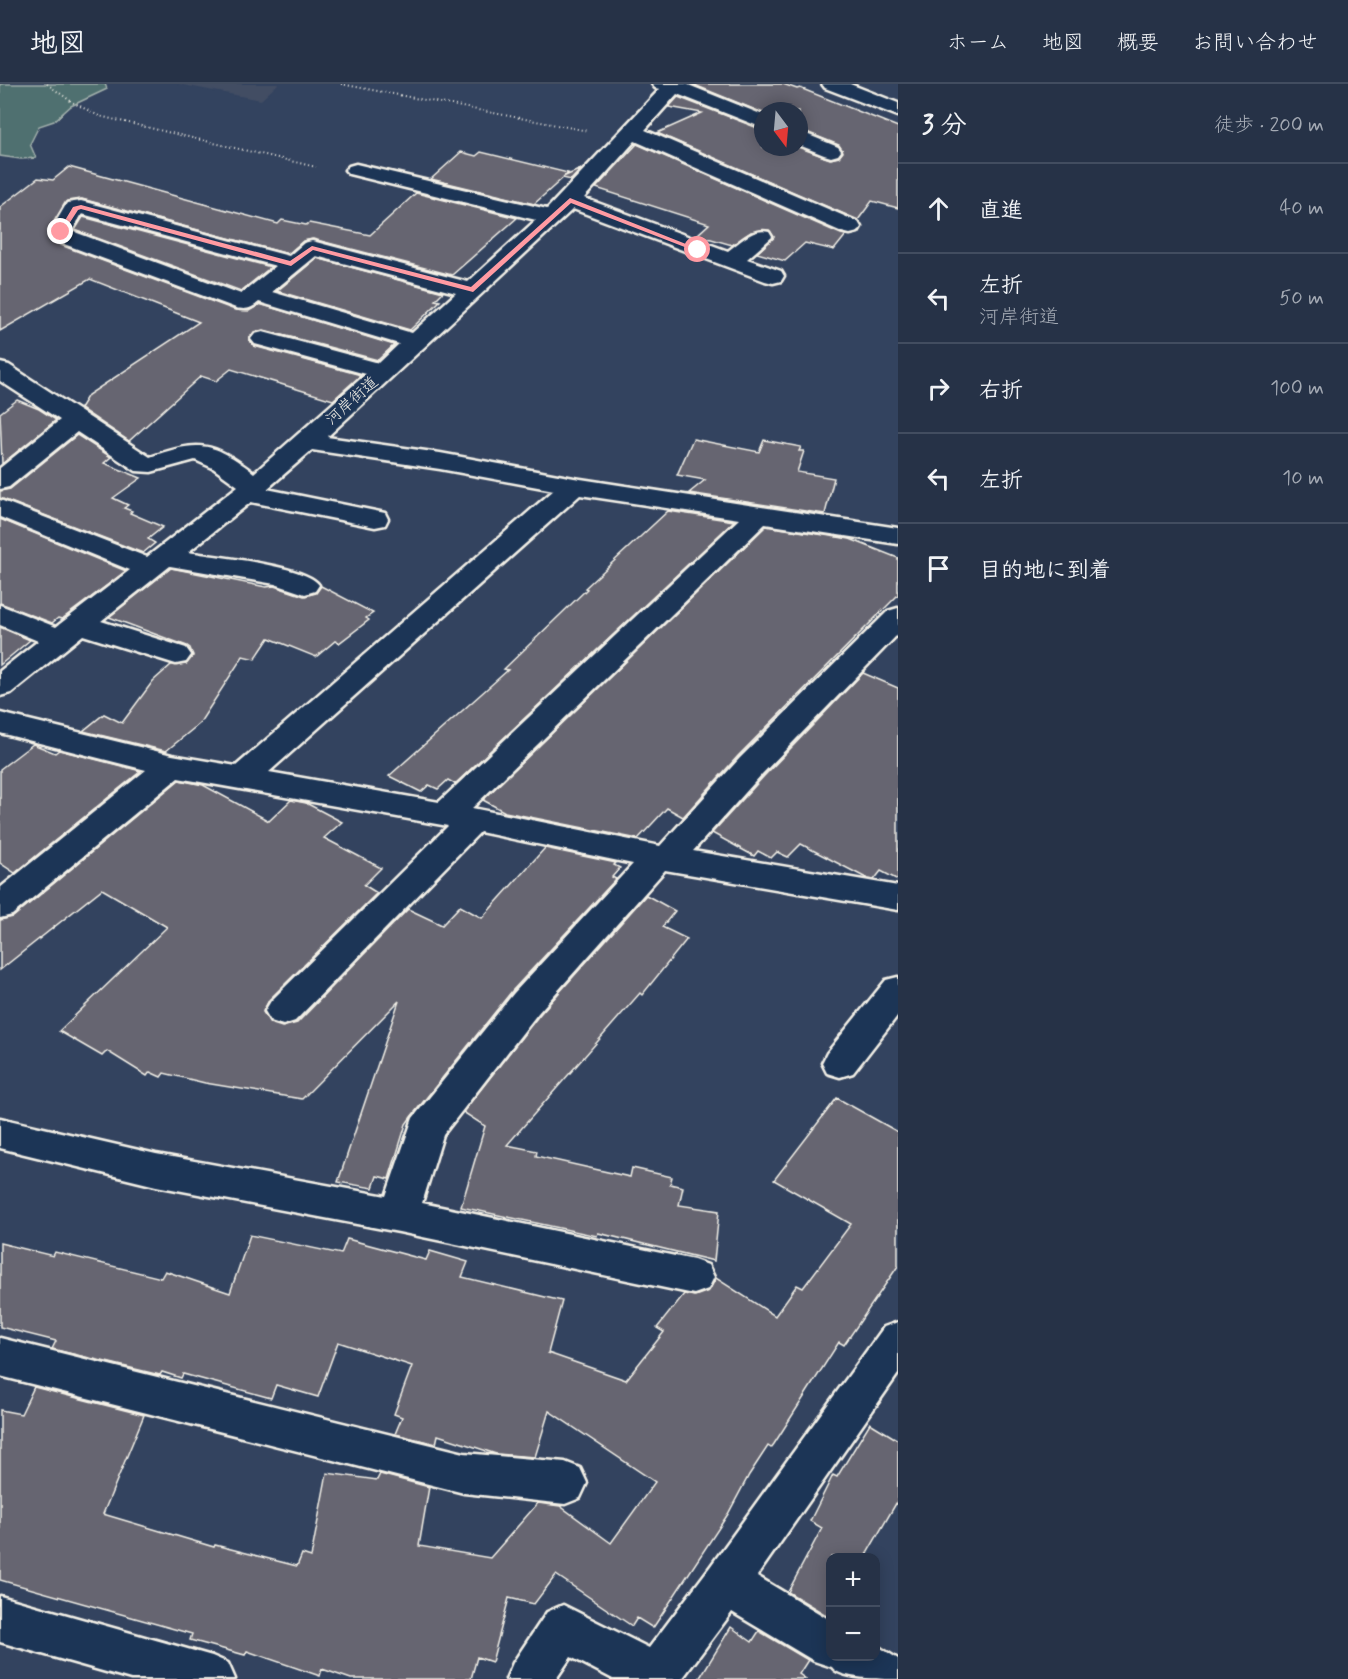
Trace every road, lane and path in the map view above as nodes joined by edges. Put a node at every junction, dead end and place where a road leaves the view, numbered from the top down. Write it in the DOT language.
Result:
graph roads {
  1 [pos="47,84"];
  2 [pos="341,84"];
  3 [pos="832,84"];
  4 [pos="671,85"];
  5 [pos="898,110"];
  6 [pos="754,119"];
  7 [pos="629,135"];
  8 [pos="316,167"];
  9 [pos="356,170"];
  10 [pos="561,208"];
  11 [pos="850,227"];
  12 [pos="761,237"];
  13 [pos="730,261"];
  14 [pos="291,264"];
  15 [pos="773,276"];
  16 [pos="473,290"];
  17 [pos="255,294"];
  18 [pos="263,339"];
  19 [pos="418,342"];
  20 [pos="385,372"];
  21 [pos="4,381"];
  22 [pos="76,420"];
  23 [pos="307,442"];
  24 [pos="0,482"];
  25 [pos="574,486"];
  26 [pos="250,489"];
  27 [pos="0,508"];
  28 [pos="760,514"];
  29 [pos="375,519"];
  30 [pos="898,536"];
  31 [pos="157,563"];
  32 [pos="305,585"];
  33 [pos="0,614"];
  34 [pos="898,617"];
  35 [pos="68,632"];
  36 [pos="176,655"];
  37 [pos="0,686"];
  38 [pos="0,723"];
  39 [pos="172,766"];
  40 [pos="244,777"];
  41 [pos="459,817"];
  42 [pos="663,858"];
  43 [pos="897,898"];
  44 [pos="0,906"];
  45 [pos="898,990"];
  46 [pos="283,1011"];
  47 [pos="840,1063"];
  48 [pos="0,1133"];
  49 [pos="399,1215"];
  50 [pos="694,1277"];
  51 [pos="898,1340"];
  52 [pos="0,1357"];
  53 [pos="565,1483"];
  54 [pos="726,1583"];
  55 [pos="0,1619"];
  56 [pos="826,1642"];
  57 [pos="858,1661"];
  58 [pos="212,1679"];
  59 [pos="529,1679"];
  60 [pos="888,1679"];
  1 -- 8 [label="path"];
  2 -- 7 [label="path"];
  3 -- 5 [label="street"];
  4 -- 6 [label="street"];
  4 -- 7 [label="street, 河岸街道"];
  7 -- 10 [label="street, 河岸街道"];
  7 -- 11 [label="street"];
  9 -- 10 [label="street"];
  10 -- 13 [label="street"];
  10 -- 16 [label="street, 河岸街道"];
  12 -- 13 [label="street"];
  13 -- 15 [label="street"];
  14 -- 16 [label="street"];
  14 -- 17 [label="street"];
  14 -- 17 [label="street"];
  16 -- 19 [label="street, 河岸街道"];
  17 -- 19 [label="street"];
  18 -- 20 [label="street"];
  19 -- 20 [label="street, 河岸街道"];
  20 -- 23 [label="street, 河岸街道"];
  21 -- 22 [label="street"];
  22 -- 24 [label="street"];
  22 -- 26 [label="street"];
  23 -- 25 [label="street"];
  23 -- 26 [label="street, 河岸街道"];
  25 -- 28 [label="street"];
  25 -- 40 [label="street"];
  26 -- 29 [label="street"];
  26 -- 31 [label="street, 河岸街道"];
  27 -- 31 [label="street"];
  28 -- 30 [label="street"];
  28 -- 41 [label="street"];
  31 -- 32 [label="street"];
  31 -- 35 [label="street, 河岸街道"];
  33 -- 35 [label="street"];
  34 -- 42 [label="street"];
  35 -- 36 [label="street"];
  35 -- 37 [label="street, 河岸街道"];
  38 -- 39 [label="street"];
  39 -- 40 [label="street"];
  39 -- 44 [label="street"];
  40 -- 41 [label="street"];
  41 -- 42 [label="street"];
  41 -- 46 [label="street"];
  42 -- 43 [label="street"];
  42 -- 49 [label="street"];
  45 -- 47 [label="street"];
  48 -- 49 [label="street"];
  49 -- 50 [label="street"];
  51 -- 54 [label="street"];
  52 -- 53 [label="street"];
  54 -- 56 [label="street"];
  54 -- 59 [label="street"];
  55 -- 58 [label="street"];
  57 -- 60 [label="street"];
}
